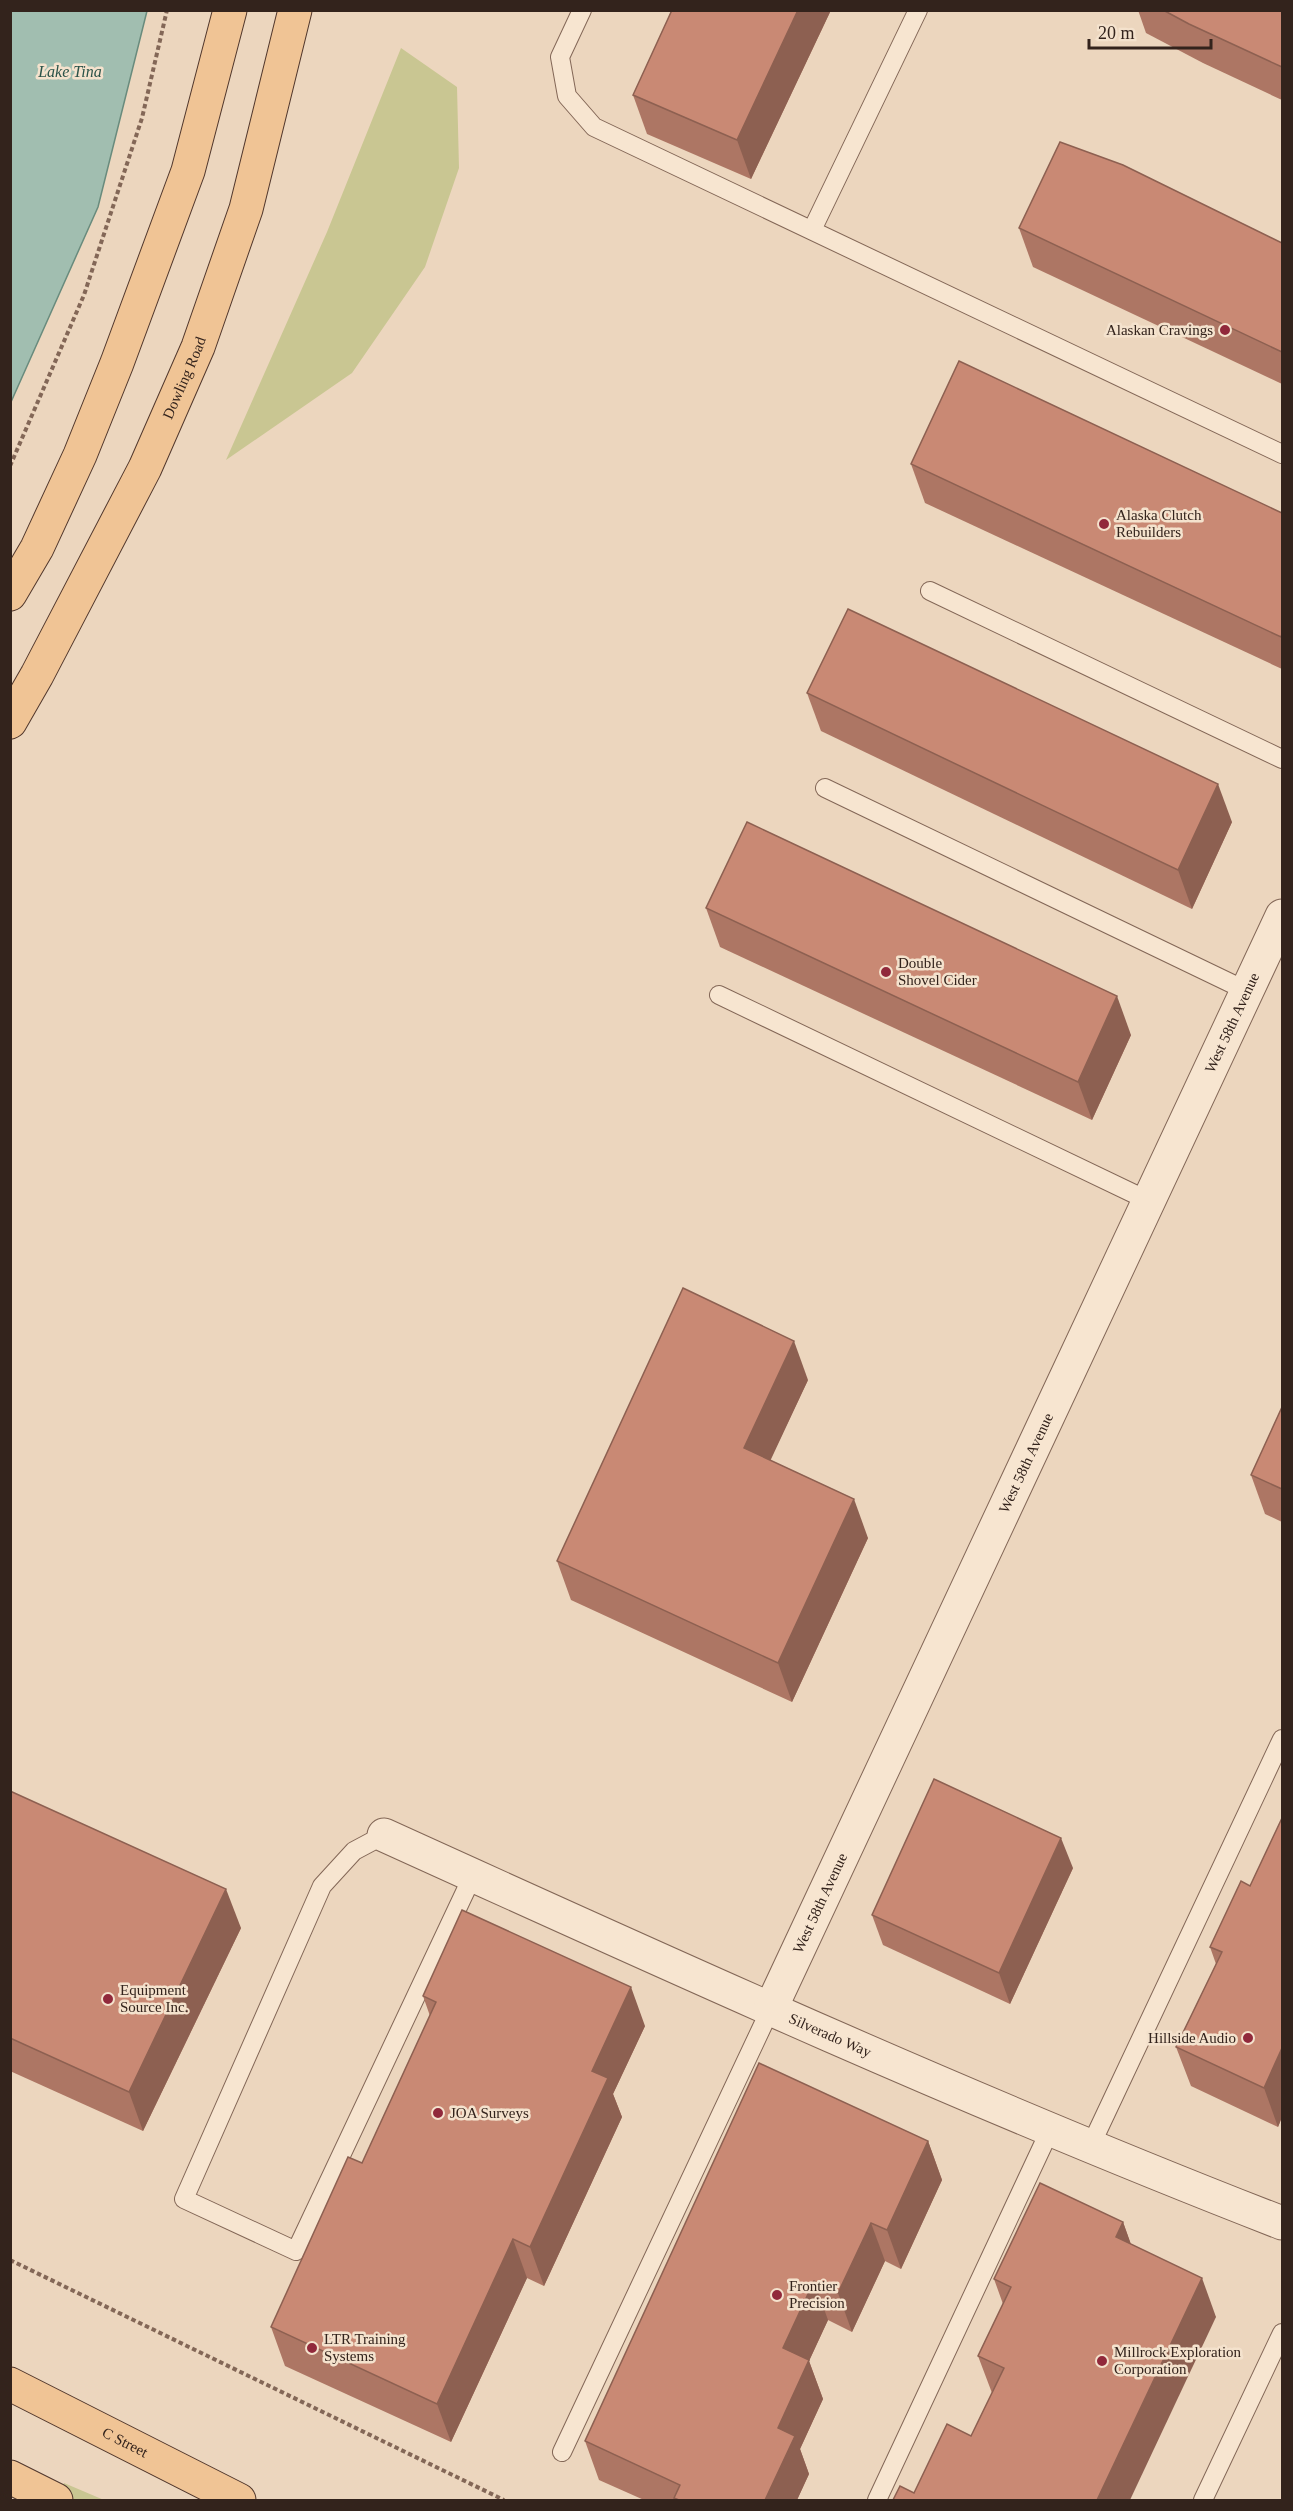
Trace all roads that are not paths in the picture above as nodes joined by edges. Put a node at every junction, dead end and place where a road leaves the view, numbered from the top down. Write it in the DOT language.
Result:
graph roads {
  1 [pos="230,10"];
  2 [pos="295,10"];
  3 [pos="582,10"];
  4 [pos="918,10"];
  5 [pos="812,230"];
  6 [pos="1282,454"];
  7 [pos="930,591"];
  8 [pos="10,594"];
  9 [pos="10,722"];
  10 [pos="1282,759"];
  11 [pos="825,788"];
  12 [pos="1282,915"];
  13 [pos="1275,952"];
  14 [pos="1247,991"];
  15 [pos="719,995"];
  16 [pos="1149,1201"];
  17 [pos="1282,1739"];
  18 [pos="384,1835"];
  19 [pos="473,1875"];
  20 [pos="770,2010"];
  21 [pos="1050,2130"];
  22 [pos="1090,2147"];
  23 [pos="1282,2223"];
  24 [pos="1282,2333"];
  25 [pos="10,2384"];
  26 [pos="562,2452"];
  27 [pos="10,2477"];
  28 [pos="56,2500"];
  29 [pos="239,2500"];
  30 [pos="877,2500"];
  31 [pos="1203,2500"];
  1 -- 8 [label="main road"];
  2 -- 9 [label="main road, Dowling Road"];
  3 -- 5 [label="lane"];
  4 -- 5 [label="lane"];
  5 -- 6 [label="lane"];
  7 -- 10 [label="lane"];
  11 -- 14 [label="lane"];
  12 -- 13 [label="street, West 58th Avenue"];
  13 -- 14 [label="street, West 58th Avenue"];
  14 -- 16 [label="street, West 58th Avenue"];
  15 -- 16 [label="lane"];
  16 -- 20 [label="street, West 58th Avenue"];
  17 -- 22 [label="lane"];
  18 -- 19 [label="street, Silverado Way"];
  18 -- 19 [label="lane"];
  19 -- 20 [label="street, Silverado Way"];
  20 -- 21 [label="street, Silverado Way"];
  20 -- 26 [label="lane"];
  21 -- 22 [label="street, Silverado Way"];
  21 -- 30 [label="lane"];
  22 -- 23 [label="street, Silverado Way"];
  24 -- 31 [label="lane"];
  25 -- 29 [label="main road, C Street"];
  27 -- 28 [label="main road"];
}
